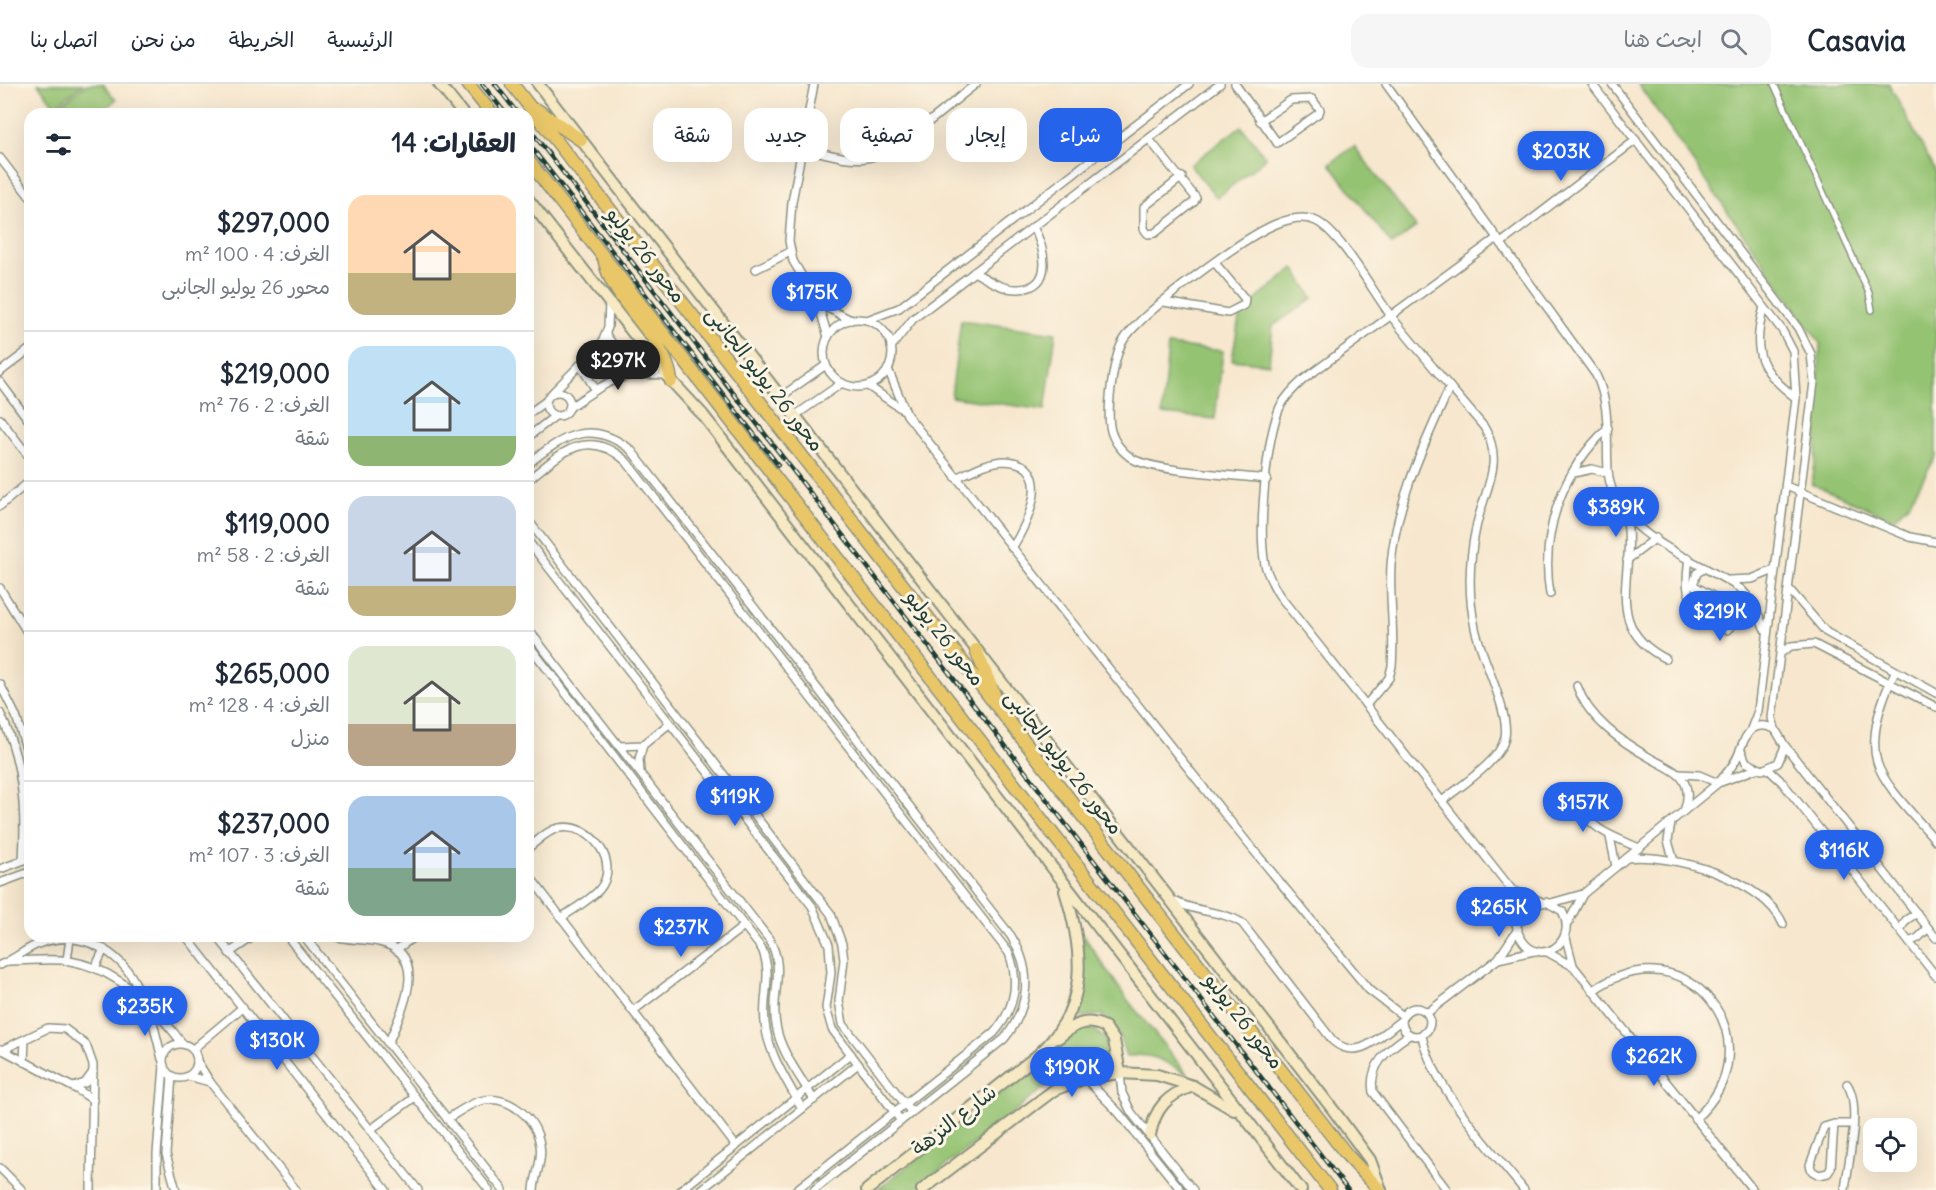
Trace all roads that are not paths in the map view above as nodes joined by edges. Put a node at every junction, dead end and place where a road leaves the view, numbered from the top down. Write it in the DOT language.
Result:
graph roads {
  1 [pos="439,84"];
  2 [pos="468,84"];
  3 [pos="512,84"];
  4 [pos="537,84"];
  5 [pos="814,84"];
  6 [pos="976,84"];
  7 [pos="1189,84"];
  8 [pos="1220,84"];
  9 [pos="1235,84"];
  10 [pos="1386,84"];
  11 [pos="1593,84"];
  12 [pos="1612,84"];
  13 [pos="1774,84"];
  14 [pos="528,104"];
  15 [pos="458,108"];
  16 [pos="487,108"];
  17 [pos="531,108"];
  18 [pos="534,108"];
  19 [pos="534,108"];
  20 [pos="810,108"];
  21 [pos="534,112"];
  22 [pos="1260,121"];
  23 [pos="1149,139"];
  24 [pos="581,140"];
  25 [pos="1636,140"];
  26 [pos="828,154"];
  27 [pos="0,158"];
  28 [pos="799,162"];
  29 [pos="534,168"];
  30 [pos="1182,177"];
  31 [pos="24,188"];
  32 [pos="534,207"];
  33 [pos="1033,227"];
  34 [pos="1499,241"];
  35 [pos="790,252"];
  36 [pos="604,255"];
  37 [pos="1215,263"];
  38 [pos="756,269"];
  39 [pos="974,272"];
  40 [pos="1164,302"];
  41 [pos="609,303"];
  42 [pos="818,303"];
  43 [pos="1764,306"];
  44 [pos="1872,310"];
  45 [pos="1392,316"];
  46 [pos="851,320"];
  47 [pos="867,320"];
  48 [pos="606,335"];
  49 [pos="828,337"];
  50 [pos="891,347"];
  51 [pos="24,354"];
  52 [pos="580,365"];
  53 [pos="826,365"];
  54 [pos="888,369"];
  55 [pos="0,372"];
  56 [pos="634,374"];
  57 [pos="669,378"];
  58 [pos="0,382"];
  59 [pos="842,383"];
  60 [pos="868,386"];
  61 [pos="1450,387"];
  62 [pos="596,390"];
  63 [pos="553,392"];
  64 [pos="778,398"];
  65 [pos="1797,398"];
  66 [pos="546,401"];
  67 [pos="570,407"];
  68 [pos="902,409"];
  69 [pos="534,410"];
  70 [pos="24,414"];
  71 [pos="555,416"];
  72 [pos="793,417"];
  73 [pos="0,419"];
  74 [pos="1608,428"];
  75 [pos="534,432"];
  76 [pos="24,450"];
  77 [pos="534,459"];
  78 [pos="1574,473"];
  79 [pos="1608,473"];
  80 [pos="534,475"];
  81 [pos="956,478"];
  82 [pos="1267,479"];
  83 [pos="24,486"];
  84 [pos="1786,486"];
  85 [pos="1800,491"];
  86 [pos="0,506"];
  87 [pos="1626,516"];
  88 [pos="534,528"];
  89 [pos="1656,538"];
  90 [pos="1936,542"];
  91 [pos="1012,548"];
  92 [pos="534,549"];
  93 [pos="1689,558"];
  94 [pos="1627,560"];
  95 [pos="1706,568"];
  96 [pos="1774,570"];
  97 [pos="1729,580"];
  98 [pos="1690,585"];
  99 [pos="0,588"];
  100 [pos="1789,589"];
  101 [pos="1550,594"];
  102 [pos="24,627"];
  103 [pos="1767,634"];
  104 [pos="534,637"];
  105 [pos="976,650"];
  106 [pos="534,653"];
  107 [pos="1781,653"];
  108 [pos="1666,659"];
  109 [pos="1895,672"];
  110 [pos="1890,683"];
  111 [pos="0,684"];
  112 [pos="1577,686"];
  113 [pos="1936,693"];
  114 [pos="1366,705"];
  115 [pos="999,706"];
  116 [pos="1936,707"];
  117 [pos="0,713"];
  118 [pos="670,723"];
  119 [pos="1751,729"];
  120 [pos="1775,729"];
  121 [pos="24,742"];
  122 [pos="643,745"];
  123 [pos="619,746"];
  124 [pos="1785,746"];
  125 [pos="1741,750"];
  126 [pos="1756,769"];
  127 [pos="1768,769"];
  128 [pos="640,773"];
  129 [pos="1679,774"];
  130 [pos="1718,783"];
  131 [pos="24,800"];
  132 [pos="1442,801"];
  133 [pos="1578,806"];
  134 [pos="1684,811"];
  135 [pos="1672,821"];
  136 [pos="1610,837"];
  137 [pos="1936,841"];
  138 [pos="534,843"];
  139 [pos="1639,848"];
  140 [pos="1626,858"];
  141 [pos="24,860"];
  142 [pos="1674,861"];
  143 [pos="1616,866"];
  144 [pos="0,869"];
  145 [pos="24,874"];
  146 [pos="534,882"];
  147 [pos="0,883"];
  148 [pos="1063,884"];
  149 [pos="1512,890"];
  150 [pos="1583,894"];
  151 [pos="1170,898"];
  152 [pos="1541,902"];
  153 [pos="1550,903"];
  154 [pos="1917,913"];
  155 [pos="561,918"];
  156 [pos="1782,924"];
  157 [pos="1567,925"];
  158 [pos="744,926"];
  159 [pos="1518,926"];
  160 [pos="1928,928"];
  161 [pos="1900,930"];
  162 [pos="1566,936"];
  163 [pos="1936,938"];
  164 [pos="44,942"];
  165 [pos="70,942"];
  166 [pos="80,942"];
  167 [pos="191,942"];
  168 [pos="221,942"];
  169 [pos="245,942"];
  170 [pos="292,942"];
  171 [pos="309,942"];
  172 [pos="381,942"];
  173 [pos="407,942"];
  174 [pos="1910,942"];
  175 [pos="1017,946"];
  176 [pos="104,949"];
  177 [pos="396,950"];
  178 [pos="1535,951"];
  179 [pos="1544,952"];
  180 [pos="229,953"];
  181 [pos="1008,953"];
  182 [pos="1498,959"];
  183 [pos="68,960"];
  184 [pos="11,961"];
  185 [pos="0,965"];
  186 [pos="1574,967"];
  187 [pos="95,968"];
  188 [pos="1936,976"];
  189 [pos="1594,990"];
  190 [pos="141,999"];
  191 [pos="149,1006"];
  192 [pos="243,1007"];
  193 [pos="633,1011"];
  194 [pos="1427,1013"];
  195 [pos="1402,1018"];
  196 [pos="1409,1035"];
  197 [pos="1422,1036"];
  198 [pos="25,1040"];
  199 [pos="182,1043"];
  200 [pos="388,1044"];
  201 [pos="1046,1048"];
  202 [pos="1,1049"];
  203 [pos="193,1049"];
  204 [pos="851,1054"];
  205 [pos="197,1061"];
  206 [pos="24,1062"];
  207 [pos="164,1064"];
  208 [pos="858,1064"];
  209 [pos="93,1072"];
  210 [pos="1120,1073"];
  211 [pos="172,1076"];
  212 [pos="188,1076"];
  213 [pos="1085,1078"];
  214 [pos="210,1082"];
  215 [pos="1847,1084"];
  216 [pos="1193,1086"];
  217 [pos="73,1087"];
  218 [pos="808,1088"];
  219 [pos="415,1097"];
  220 [pos="796,1097"];
  221 [pos="93,1100"];
  222 [pos="814,1100"];
  223 [pos="905,1104"];
  224 [pos="802,1109"];
  225 [pos="894,1112"];
  226 [pos="912,1113"];
  227 [pos="1244,1117"];
  228 [pos="447,1119"];
  229 [pos="1695,1119"];
  230 [pos="901,1121"];
  231 [pos="1834,1124"];
  232 [pos="1852,1124"];
  233 [pos="370,1130"];
  234 [pos="1150,1135"];
  235 [pos="736,1146"];
  236 [pos="156,1154"];
  237 [pos="166,1154"];
  238 [pos="0,1168"];
  239 [pos="92,1189"];
  240 [pos="22,1190"];
  241 [pos="157,1190"];
  242 [pos="176,1190"];
  243 [pos="296,1190"];
  244 [pos="387,1190"];
  245 [pos="418,1190"];
  246 [pos="489,1190"];
  247 [pos="503,1190"];
  248 [pos="534,1190"];
  249 [pos="681,1190"];
  250 [pos="701,1190"];
  251 [pos="796,1190"];
  252 [pos="814,1190"];
  253 [pos="867,1190"];
  254 [pos="922,1190"];
  255 [pos="1180,1190"];
  256 [pos="1193,1190"];
  257 [pos="1301,1190"];
  258 [pos="1330,1190"];
  259 [pos="1380,1190"];
  260 [pos="1447,1190"];
  261 [pos="1524,1190"];
  262 [pos="1753,1190"];
  263 [pos="1845,1190"];
  1 -- 15 [label="main road"];
  2 -- 16 [label="highway"];
  3 -- 14 [label="highway, محور 26 يوليو"];
  4 -- 24 [label="main road, محور 26 يوليو الجانبى"];
  5 -- 20 [label="street"];
  6 -- 26 [label="street"];
  7 -- 47 [label="street"];
  8 -- 23 [label="street"];
  9 -- 22 [label="street"];
  10 -- 34 [label="street"];
  11 -- 25 [label="street"];
  12 -- 85 [label="street"];
  13 -- 44 [label="street"];
  14 -- 17 [label="highway, محور 26 يوليو"];
  14 -- 19 [label="highway"];
  18 -- 24 [label="highway"];
  21 -- 115 [label="highway, محور 26 يوليو"];
  22 -- 22 [label="street"];
  23 -- 30 [label="street"];
  23 -- 33 [label="street"];
  24 -- 64 [label="main road, محور 26 يوليو الجانبى"];
  25 -- 34 [label="street"];
  25 -- 43 [label="street"];
  27 -- 31 [label="street"];
  28 -- 35 [label="street"];
  29 -- 36 [label="highway, محور 26 يوليو"];
  30 -- 30 [label="street"];
  32 -- 41 [label="main road"];
  33 -- 39 [label="street"];
  33 -- 39 [label="street"];
  34 -- 45 [label="street"];
  34 -- 74 [label="street"];
  35 -- 38 [label="street"];
  35 -- 42 [label="street"];
  36 -- 57 [label="highway"];
  36 -- 258 [label="highway, محور 26 يوليو"];
  37 -- 40 [label="street"];
  37 -- 40 [label="street"];
  37 -- 45 [label="street"];
  39 -- 50 [label="street"];
  40 -- 82 [label="street"];
  41 -- 48 [label="street"];
  41 -- 57 [label="main road"];
  42 -- 46 [label="street"];
  42 -- 49 [label="street"];
  43 -- 65 [label="street"];
  43 -- 65 [label="street"];
  45 -- 61 [label="street"];
  45 -- 82 [label="street"];
  46 -- 47 [label="street"];
  46 -- 49 [label="street"];
  47 -- 50 [label="street"];
  48 -- 52 [label="street"];
  48 -- 56 [label="street"];
  49 -- 53 [label="street"];
  50 -- 54 [label="street"];
  51 -- 55 [label="street"];
  52 -- 62 [label="street"];
  52 -- 63 [label="street"];
  53 -- 59 [label="street"];
  53 -- 64 [label="street"];
  54 -- 60 [label="street"];
  54 -- 68 [label="street"];
  56 -- 57 [label="street"];
  56 -- 62 [label="street"];
  57 -- 148 [label="main road"];
  58 -- 70 [label="street"];
  59 -- 60 [label="street"];
  59 -- 72 [label="street"];
  60 -- 68 [label="street"];
  61 -- 114 [label="street"];
  61 -- 132 [label="street"];
  62 -- 67 [label="street"];
  63 -- 66 [label="street"];
  63 -- 67 [label="street"];
  64 -- 72 [label="main road, محور 26 يوليو الجانبى"];
  65 -- 84 [label="street"];
  66 -- 69 [label="street"];
  66 -- 71 [label="street"];
  67 -- 71 [label="street"];
  68 -- 81 [label="street"];
  71 -- 75 [label="street"];
  72 -- 105 [label="main road, محور 26 يوليو الجانبى"];
  73 -- 76 [label="street"];
  74 -- 78 [label="street"];
  74 -- 79 [label="street"];
  77 -- 175 [label="street"];
  78 -- 79 [label="street"];
  78 -- 101 [label="street"];
  79 -- 87 [label="street"];
  80 -- 181 [label="street"];
  81 -- 91 [label="street"];
  81 -- 91 [label="street"];
  82 -- 114 [label="street"];
  83 -- 86 [label="street"];
  84 -- 85 [label="street"];
  84 -- 96 [label="street"];
  85 -- 90 [label="street"];
  85 -- 100 [label="street"];
  87 -- 89 [label="street"];
  87 -- 94 [label="street"];
  88 -- 223 [label="street"];
  89 -- 93 [label="street"];
  89 -- 94 [label="street"];
  91 -- 195 [label="street"];
  92 -- 118 [label="street"];
  93 -- 95 [label="street"];
  93 -- 98 [label="street"];
  94 -- 108 [label="street"];
  95 -- 97 [label="street"];
  95 -- 98 [label="street"];
  96 -- 97 [label="street"];
  96 -- 103 [label="street"];
  97 -- 103 [label="street"];
  98 -- 98 [label="street"];
  99 -- 102 [label="street"];
  100 -- 107 [label="street"];
  100 -- 109 [label="street"];
  103 -- 119 [label="street"];
  104 -- 123 [label="street"];
  105 -- 115 [label="highway"];
  105 -- 151 [label="main road, محور 26 يوليو الجانبى"];
  106 -- 158 [label="street"];
  107 -- 110 [label="street"];
  107 -- 120 [label="street"];
  109 -- 110 [label="street"];
  109 -- 113 [label="street"];
  110 -- 116 [label="street"];
  110 -- 137 [label="street"];
  111 -- 121 [label="street"];
  112 -- 129 [label="street"];
  114 -- 132 [label="street"];
  115 -- 259 [label="highway, محور 26 يوليو"];
  117 -- 131 [label="street"];
  118 -- 122 [label="street"];
  118 -- 204 [label="street"];
  119 -- 120 [label="street"];
  119 -- 125 [label="street"];
  120 -- 124 [label="street"];
  122 -- 123 [label="street"];
  122 -- 128 [label="street"];
  123 -- 128 [label="street"];
  124 -- 127 [label="street"];
  124 -- 154 [label="street"];
  125 -- 126 [label="street"];
  125 -- 130 [label="street"];
  126 -- 127 [label="street"];
  126 -- 130 [label="street"];
  127 -- 161 [label="street"];
  128 -- 218 [label="street"];
  129 -- 130 [label="street"];
  129 -- 134 [label="street"];
  130 -- 134 [label="street"];
  132 -- 149 [label="street"];
  133 -- 136 [label="street"];
  134 -- 135 [label="street"];
  135 -- 139 [label="street"];
  135 -- 142 [label="street"];
  136 -- 139 [label="street"];
  136 -- 143 [label="street"];
  138 -- 155 [label="street"];
  139 -- 140 [label="street"];
  140 -- 142 [label="street"];
  140 -- 143 [label="street"];
  141 -- 144 [label="street"];
  142 -- 156 [label="street"];
  143 -- 150 [label="street"];
  145 -- 147 [label="street"];
  146 -- 155 [label="street"];
  148 -- 201 [label="main road, شارع النزهة"];
  148 -- 227 [label="main road"];
  149 -- 152 [label="street"];
  149 -- 159 [label="street"];
  150 -- 153 [label="street"];
  150 -- 157 [label="street"];
  151 -- 195 [label="street"];
  151 -- 259 [label="main road, محور 26 يوليو الجانبى"];
  152 -- 153 [label="street"];
  152 -- 159 [label="street"];
  153 -- 157 [label="street"];
  154 -- 160 [label="street"];
  154 -- 161 [label="street"];
  155 -- 193 [label="street"];
  157 -- 162 [label="street"];
  158 -- 193 [label="street"];
  158 -- 220 [label="street"];
  159 -- 178 [label="street"];
  159 -- 182 [label="street"];
  160 -- 163 [label="street"];
  160 -- 174 [label="street"];
  161 -- 174 [label="street"];
  162 -- 179 [label="street"];
  162 -- 186 [label="street"];
  164 -- 184 [label="street"];
  165 -- 183 [label="street"];
  166 -- 176 [label="street"];
  167 -- 192 [label="street"];
  168 -- 180 [label="street"];
  169 -- 180 [label="street"];
  170 -- 219 [label="street"];
  171 -- 200 [label="street"];
  172 -- 177 [label="street"];
  173 -- 177 [label="street"];
  174 -- 188 [label="street"];
  175 -- 181 [label="street"];
  175 -- 226 [label="street"];
  176 -- 187 [label="street"];
  176 -- 190 [label="street"];
  177 -- 200 [label="street"];
  178 -- 179 [label="street"];
  178 -- 182 [label="street"];
  179 -- 186 [label="street"];
  180 -- 233 [label="street"];
  181 -- 223 [label="street"];
  182 -- 194 [label="street"];
  183 -- 184 [label="street"];
  183 -- 187 [label="street"];
  184 -- 185 [label="street"];
  186 -- 189 [label="street"];
  187 -- 190 [label="street"];
  189 -- 229 [label="street"];
  189 -- 229 [label="street"];
  190 -- 191 [label="street"];
  191 -- 199 [label="street"];
  191 -- 207 [label="street"];
  192 -- 203 [label="street"];
  192 -- 244 [label="street"];
  193 -- 235 [label="street"];
  194 -- 195 [label="street"];
  194 -- 197 [label="street"];
  195 -- 196 [label="street"];
  196 -- 197 [label="street"];
  196 -- 260 [label="street"];
  197 -- 261 [label="street"];
  198 -- 202 [label="street"];
  198 -- 206 [label="street"];
  198 -- 209 [label="street"];
  199 -- 203 [label="street"];
  199 -- 207 [label="street"];
  200 -- 228 [label="street"];
  201 -- 210 [label="main road"];
  201 -- 253 [label="main road, شارع النزهة"];
  202 -- 206 [label="street"];
  203 -- 205 [label="street"];
  204 -- 208 [label="street"];
  204 -- 218 [label="street"];
  205 -- 212 [label="street"];
  205 -- 214 [label="street"];
  206 -- 217 [label="street"];
  207 -- 211 [label="street"];
  207 -- 236 [label="street"];
  208 -- 222 [label="street"];
  208 -- 225 [label="street"];
  209 -- 217 [label="street"];
  209 -- 221 [label="street"];
  210 -- 213 [label="main road, شارع النزهة"];
  210 -- 216 [label="main road, شارع النزهة"];
  210 -- 234 [label="street"];
  211 -- 212 [label="street"];
  211 -- 237 [label="street"];
  212 -- 214 [label="street"];
  213 -- 254 [label="main road, شارع النزهة"];
  213 -- 255 [label="street"];
  214 -- 243 [label="street"];
  215 -- 232 [label="street"];
  216 -- 227 [label="main road, شارع النزهة"];
  216 -- 234 [label="main road"];
  217 -- 221 [label="street"];
  218 -- 220 [label="street"];
  218 -- 222 [label="street"];
  219 -- 233 [label="street"];
  219 -- 246 [label="street"];
  220 -- 224 [label="street"];
  220 -- 235 [label="street"];
  221 -- 239 [label="street"];
  222 -- 224 [label="street"];
  223 -- 225 [label="street"];
  223 -- 226 [label="street"];
  224 -- 250 [label="street"];
  225 -- 230 [label="street"];
  225 -- 251 [label="street"];
  226 -- 230 [label="street"];
  227 -- 257 [label="main road"];
  228 -- 247 [label="street"];
  228 -- 248 [label="street"];
  229 -- 262 [label="street"];
  230 -- 252 [label="street"];
  231 -- 231 [label="street"];
  231 -- 232 [label="street"];
  232 -- 263 [label="street"];
  233 -- 245 [label="street"];
  234 -- 256 [label="street"];
  235 -- 249 [label="street"];
  236 -- 237 [label="street"];
  236 -- 241 [label="street"];
  237 -- 242 [label="street"];
  238 -- 240 [label="street"];
}
